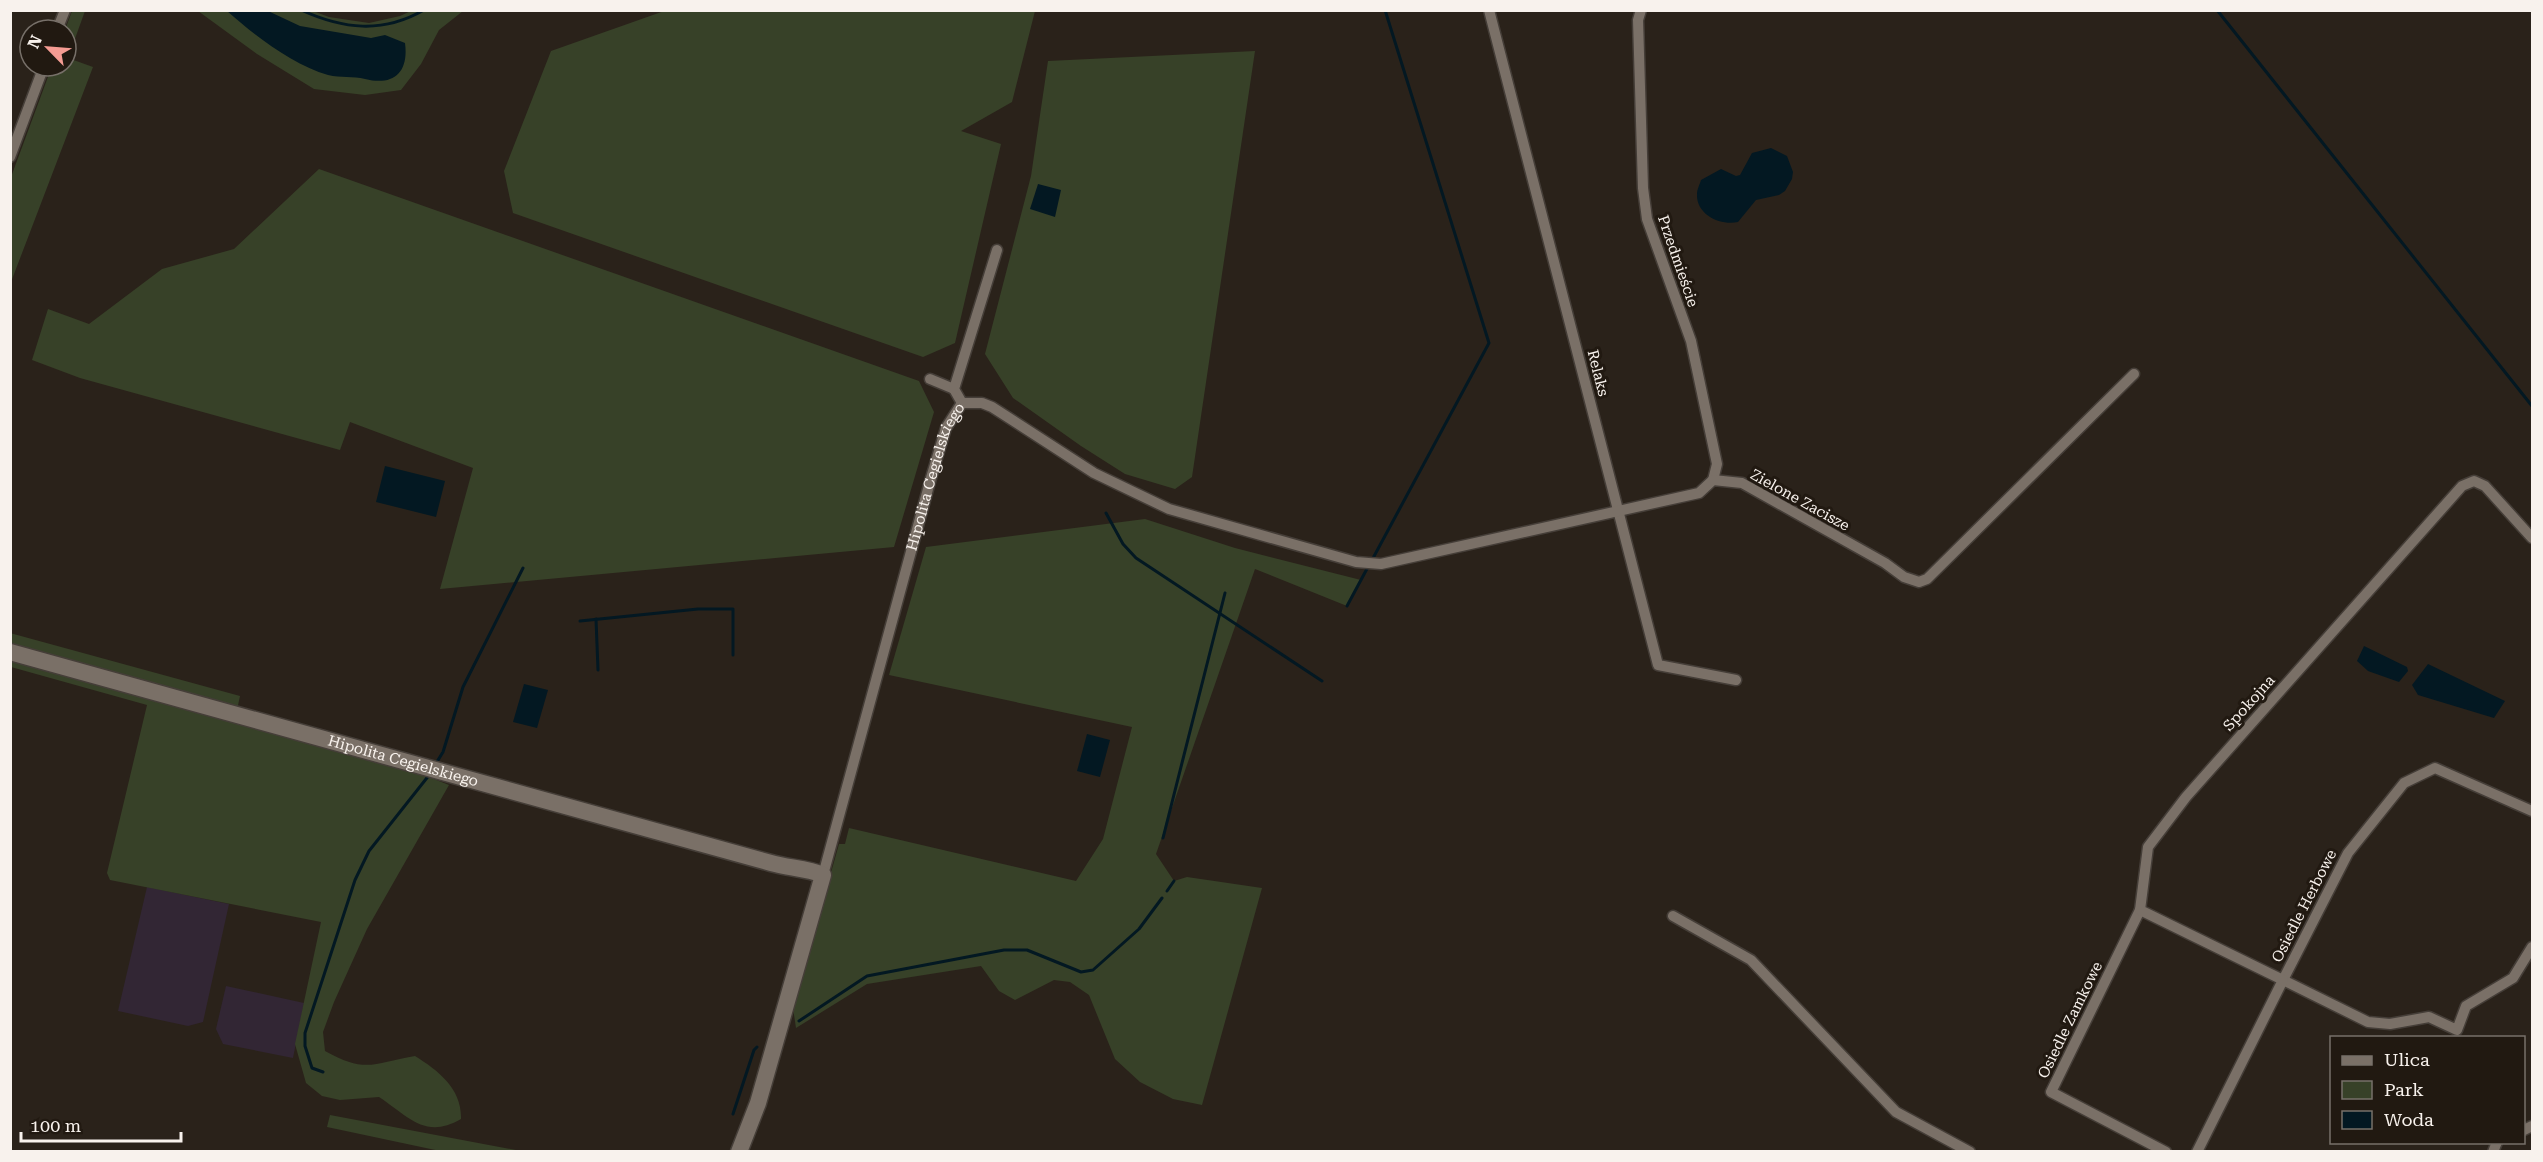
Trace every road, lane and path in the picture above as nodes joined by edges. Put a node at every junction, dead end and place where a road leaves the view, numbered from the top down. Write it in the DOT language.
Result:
graph roads {
  1 [pos="1489,10"];
  2 [pos="1641,10"];
  3 [pos="40,78"];
  4 [pos="10,158"];
  5 [pos="996,250"];
  6 [pos="2134,374"];
  7 [pos="930,379"];
  8 [pos="954,389"];
  9 [pos="962,403"];
  10 [pos="1713,480"];
  11 [pos="1618,511"];
  12 [pos="2532,538"];
  13 [pos="10,652"];
  14 [pos="1736,680"];
  15 [pos="2532,811"];
  16 [pos="795,869"];
  17 [pos="823,875"];
  18 [pos="816,898"];
  19 [pos="2140,910"];
  20 [pos="1674,916"];
  21 [pos="2532,947"];
  22 [pos="2283,980"];
  23 [pos="2458,1034"];
  24 [pos="740,1152"];
  25 [pos="1970,1152"];
  26 [pos="2166,1152"];
  27 [pos="2197,1152"];
  1 -- 11 [label="street, Relaks"];
  2 -- 10 [label="street, Przedmieście"];
  3 -- 4 [label="street"];
  5 -- 8 [label="street"];
  6 -- 10 [label="street, Zielone Zacisze"];
  7 -- 8 [label="street"];
  8 -- 9 [label="street"];
  9 -- 11 [label="street, Hipolita Cegielskiego"];
  9 -- 17 [label="street, Hipolita Cegielskiego"];
  10 -- 11 [label="street"];
  11 -- 14 [label="street, Relaks"];
  12 -- 19 [label="street, Spokojna"];
  13 -- 16 [label="street, Hipolita Cegielskiego"];
  15 -- 22 [label="street, Osiedle Herbowe"];
  16 -- 17 [label="street, Hipolita Cegielskiego"];
  16 -- 18 [label="street"];
  17 -- 18 [label="street, Hipolita Cegielskiego"];
  18 -- 24 [label="street, Hipolita Cegielskiego"];
  19 -- 22 [label="street"];
  19 -- 26 [label="street, Osiedle Zamkowe"];
  20 -- 25 [label="street"];
  21 -- 23 [label="street, Osiedle Herbowe"];
  22 -- 23 [label="street, Osiedle Herbowe"];
  22 -- 27 [label="street"];
}
